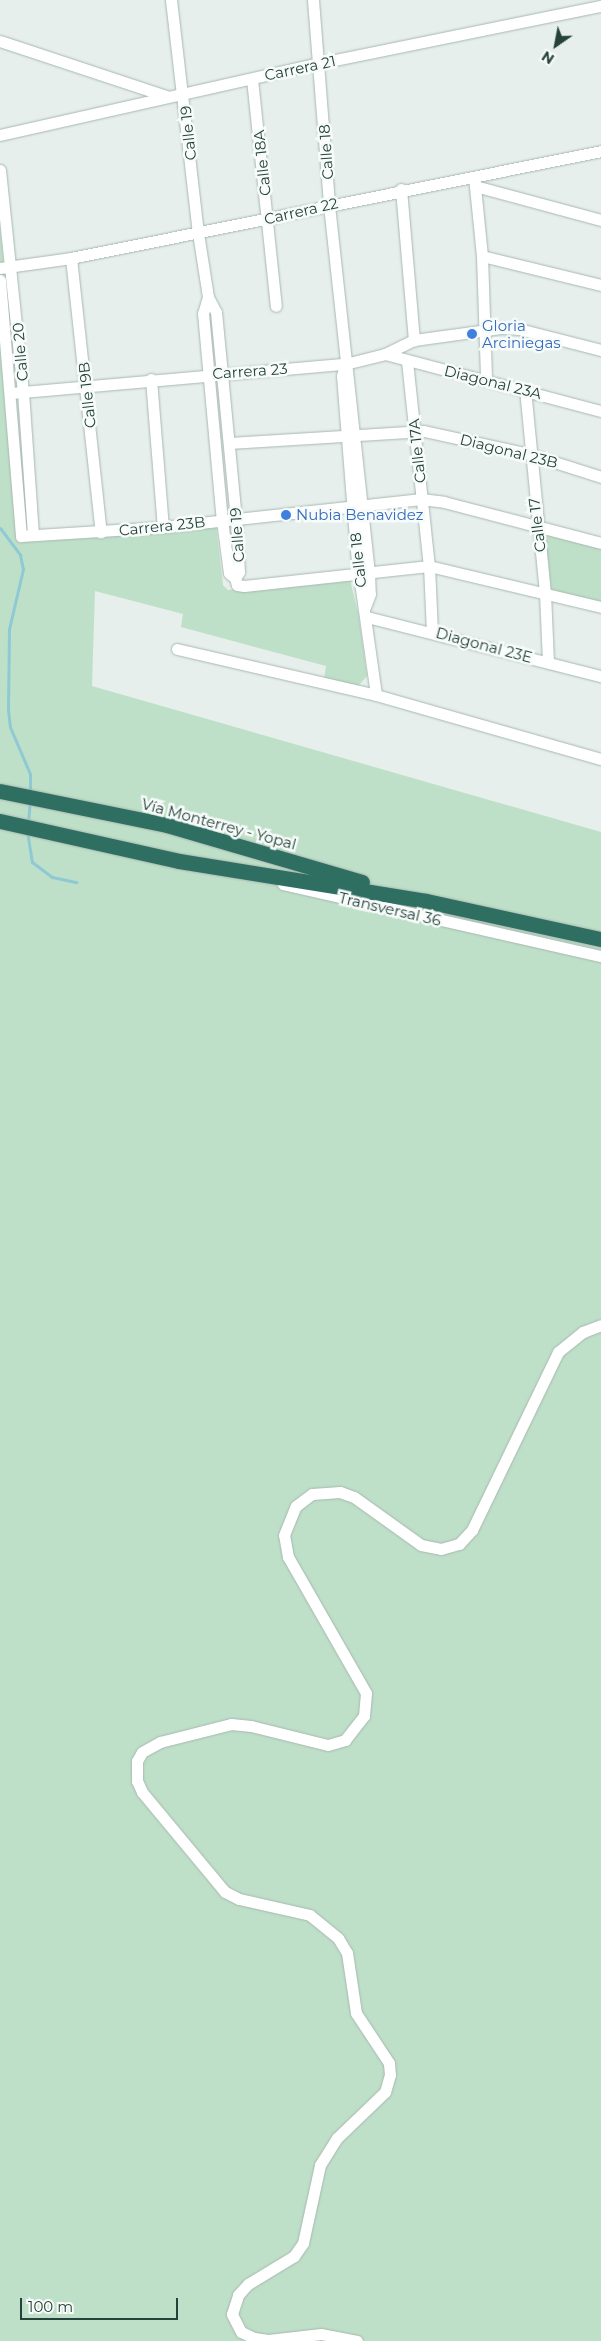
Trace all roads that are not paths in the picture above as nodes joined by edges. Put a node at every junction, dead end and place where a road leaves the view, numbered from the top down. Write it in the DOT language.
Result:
graph roads {
  1 [pos="171,0"];
  2 [pos="313,0"];
  3 [pos="601,6"];
  4 [pos="0,40"];
  5 [pos="320,63"];
  6 [pos="252,79"];
  7 [pos="184,94"];
  8 [pos="167,97"];
  9 [pos="0,135"];
  10 [pos="601,151"];
  11 [pos="0,170"];
  12 [pos="474,182"];
  13 [pos="401,189"];
  14 [pos="330,205"];
  15 [pos="268,219"];
  16 [pos="601,220"];
  17 [pos="198,233"];
  18 [pos="482,256"];
  19 [pos="71,258"];
  20 [pos="12,267"];
  21 [pos="0,268"];
  22 [pos="0,280"];
  23 [pos="601,285"];
  24 [pos="208,296"];
  25 [pos="276,306"];
  26 [pos="485,330"];
  27 [pos="414,340"];
  28 [pos="601,350"];
  29 [pos="385,354"];
  30 [pos="407,361"];
  31 [pos="345,364"];
  32 [pos="222,373"];
  33 [pos="209,374"];
  34 [pos="151,379"];
  35 [pos="486,379"];
  36 [pos="87,385"];
  37 [pos="525,389"];
  38 [pos="23,392"];
  39 [pos="11,393"];
  40 [pos="601,411"];
  41 [pos="415,432"];
  42 [pos="352,437"];
  43 [pos="229,443"];
  44 [pos="529,454"];
  45 [pos="601,477"];
  46 [pos="421,499"];
  47 [pos="358,508"];
  48 [pos="236,519"];
  49 [pos="222,520"];
  50 [pos="538,525"];
  51 [pos="163,527"];
  52 [pos="101,532"];
  53 [pos="33,534"];
  54 [pos="601,543"];
  55 [pos="429,566"];
  56 [pos="364,572"];
  57 [pos="235,578"];
  58 [pos="545,592"];
  59 [pos="601,608"];
  60 [pos="366,612"];
  61 [pos="432,631"];
  62 [pos="177,648"];
  63 [pos="548,662"];
  64 [pos="601,676"];
  65 [pos="376,695"];
  66 [pos="601,760"];
  67 [pos="4,792"];
  68 [pos="1,821"];
  69 [pos="179,861"];
  70 [pos="426,901"];
  71 [pos="517,921"];
  72 [pos="601,932"];
  73 [pos="601,939"];
  74 [pos="601,956"];
  75 [pos="601,1325"];
  76 [pos="357,2341"];
  1 -- 7 [label="street, Calle 19"];
  2 -- 5 [label="street, Calle 18"];
  3 -- 5 [label="street, Carrera 21"];
  4 -- 8 [label="street"];
  5 -- 6 [label="street, Carrera 21"];
  5 -- 14 [label="street, Calle 18"];
  6 -- 7 [label="street, Carrera 21"];
  6 -- 15 [label="street, Calle 18A"];
  7 -- 8 [label="street, Carrera 21"];
  7 -- 17 [label="street, Calle 19"];
  8 -- 9 [label="street, Carrera 21"];
  10 -- 12 [label="street, Carrera 22"];
  11 -- 20 [label="street, Calle 20"];
  12 -- 13 [label="street, Carrera 22"];
  12 -- 16 [label="street"];
  12 -- 18 [label="street"];
  13 -- 14 [label="street, Carrera 22"];
  13 -- 27 [label="street"];
  14 -- 15 [label="street, Carrera 22"];
  14 -- 31 [label="street, Calle 18"];
  15 -- 17 [label="street, Carrera 22"];
  15 -- 25 [label="street, Calle 18A"];
  17 -- 19 [label="street, Carrera 22"];
  17 -- 24 [label="street, Calle 19"];
  18 -- 23 [label="street"];
  18 -- 26 [label="street"];
  19 -- 20 [label="street, Carrera 22"];
  19 -- 36 [label="street, Calle 19B"];
  20 -- 21 [label="street, Carrera 22"];
  20 -- 38 [label="street, Calle 20"];
  22 -- 39 [label="street"];
  24 -- 32 [label="street, Calle 19"];
  24 -- 33 [label="street, Calle 19"];
  26 -- 27 [label="street, Carrera 23"];
  26 -- 28 [label="street, Carrera 23"];
  26 -- 35 [label="street"];
  27 -- 29 [label="street, Carrera 23"];
  29 -- 30 [label="street, Diagonal 23A"];
  29 -- 31 [label="street, Carrera 23"];
  30 -- 35 [label="street, Diagonal 23A"];
  30 -- 41 [label="street, Calle 17A"];
  31 -- 32 [label="street, Carrera 23"];
  31 -- 42 [label="street, Calle 18"];
  32 -- 33 [label="street, Carrera 23"];
  32 -- 43 [label="street, Calle 19"];
  33 -- 34 [label="street, Carrera 23"];
  33 -- 49 [label="street, Calle 19"];
  34 -- 36 [label="street, Carrera 23"];
  34 -- 51 [label="street"];
  35 -- 37 [label="street, Diagonal 23A"];
  36 -- 38 [label="street, Carrera 23"];
  36 -- 52 [label="street, Calle 19B"];
  37 -- 40 [label="street, Diagonal 23A"];
  37 -- 44 [label="street, Calle 17"];
  38 -- 39 [label="street, Carrera 23"];
  38 -- 53 [label="street, Calle 20"];
  39 -- 53 [label="street, Carrera 23B"];
  41 -- 42 [label="street, Diagonal 23B"];
  41 -- 44 [label="street, Diagonal 23B"];
  41 -- 46 [label="street, Calle 17A"];
  42 -- 43 [label="street, Diagonal 23B"];
  42 -- 47 [label="street, Calle 18"];
  43 -- 48 [label="street, Calle 19"];
  44 -- 45 [label="street, Diagonal 23B"];
  44 -- 50 [label="street, Calle 17"];
  46 -- 47 [label="street, Carrera 23B"];
  46 -- 50 [label="street"];
  46 -- 55 [label="street, Calle 17A"];
  47 -- 48 [label="street, Carrera 23B"];
  47 -- 56 [label="street, Calle 18"];
  48 -- 49 [label="street, Carrera 23B"];
  48 -- 57 [label="street, Calle 19"];
  49 -- 51 [label="street, Carrera 23B"];
  49 -- 57 [label="street, Calle 19"];
  50 -- 54 [label="street"];
  50 -- 58 [label="street, Calle 17"];
  51 -- 52 [label="street, Carrera 23B"];
  52 -- 53 [label="street, Carrera 23B"];
  55 -- 56 [label="street"];
  55 -- 58 [label="street"];
  55 -- 61 [label="street, Calle 17A"];
  56 -- 57 [label="street"];
  56 -- 60 [label="street, Calle 18"];
  58 -- 59 [label="street"];
  58 -- 63 [label="street, Calle 17"];
  60 -- 61 [label="street, Diagonal 23E"];
  60 -- 65 [label="street, Calle 18"];
  61 -- 63 [label="street, Diagonal 23E"];
  62 -- 65 [label="street"];
  63 -- 64 [label="street, Diagonal 23E"];
  65 -- 66 [label="street"];
  67 -- 70 [label="highway, Vía Monterrey - Yopal"];
  68 -- 69 [label="highway, Vía Monterrey - Yopal"];
  69 -- 70 [label="highway, Vía Monterrey - Yopal"];
  69 -- 74 [label="street, Transversal 36"];
  70 -- 71 [label="highway, Vía Monterrey - Yopal"];
  71 -- 72 [label="street"];
  71 -- 73 [label="highway, Vía Monterrey - Yopal"];
  75 -- 76 [label="street"];
}
